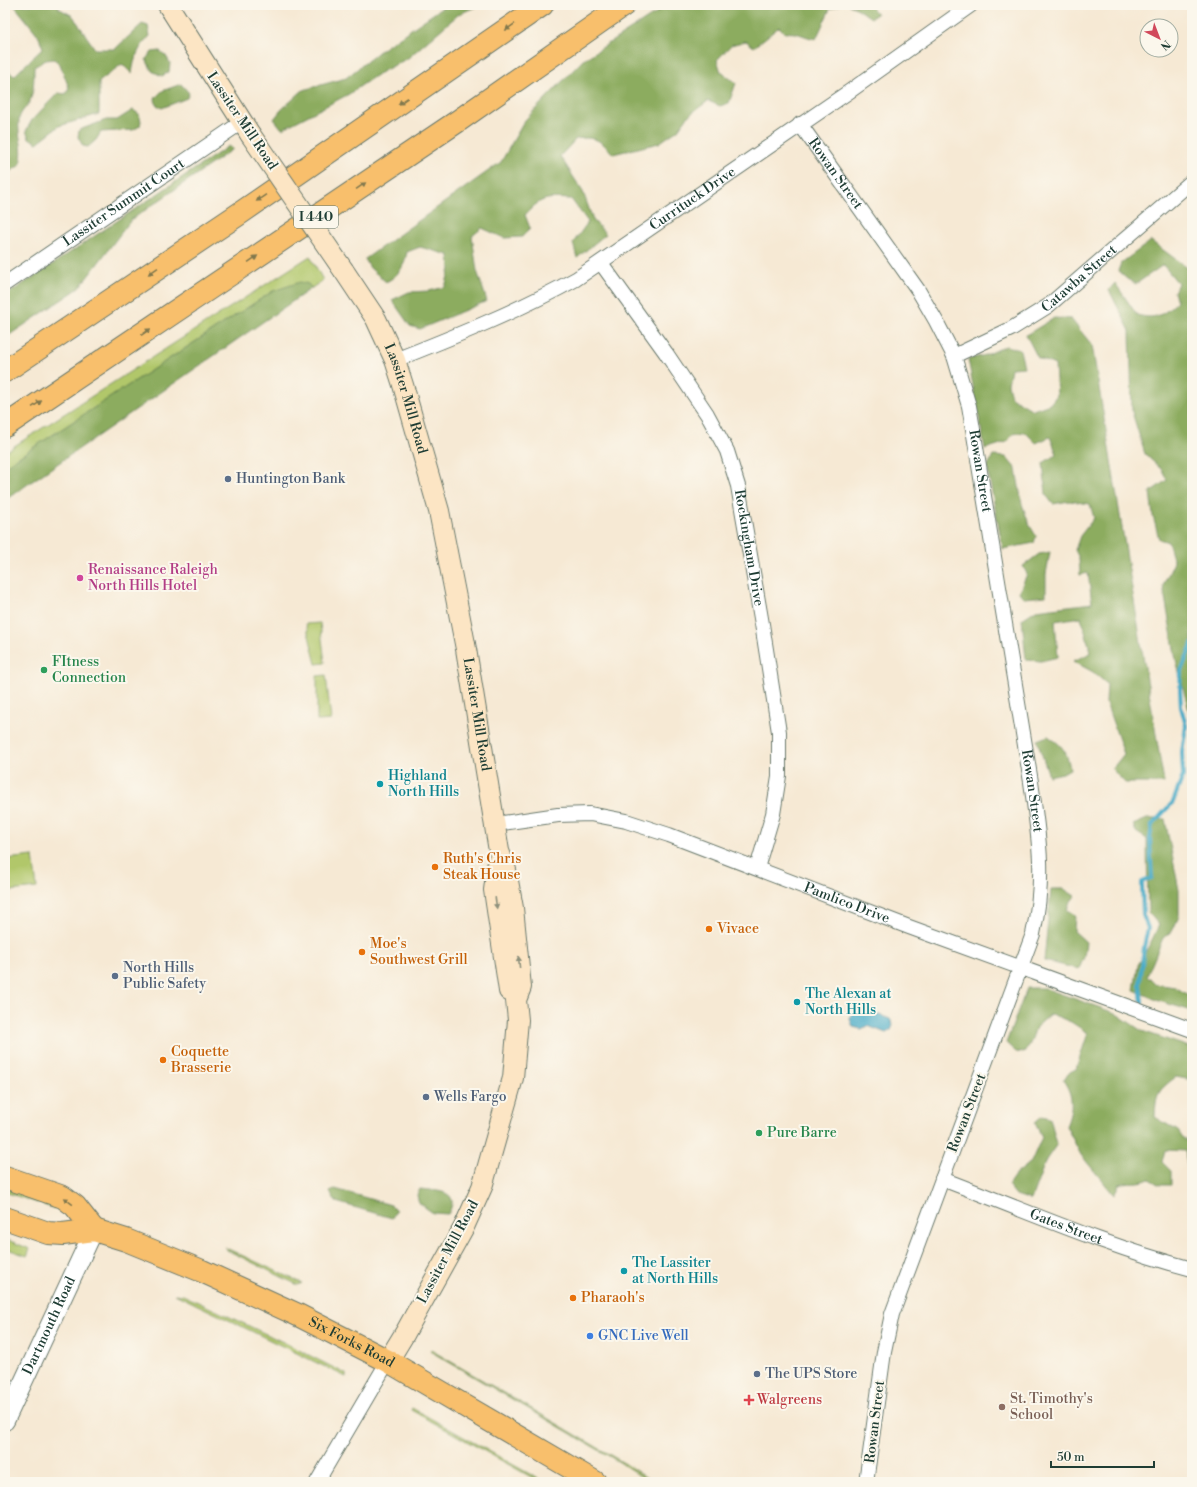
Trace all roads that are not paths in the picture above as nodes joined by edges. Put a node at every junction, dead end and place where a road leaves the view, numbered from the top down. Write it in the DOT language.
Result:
graph roads {
  1 [pos="168,5"];
  2 [pos="542,5"];
  3 [pos="624,5"];
  4 [pos="972,5"];
  5 [pos="800,124"];
  6 [pos="246,128"];
  7 [pos="1192,181"];
  8 [pos="601,263"];
  9 [pos="5,284"];
  10 [pos="954,356"];
  11 [pos="395,360"];
  12 [pos="5,371"];
  13 [pos="5,426"];
  14 [pos="496,824"];
  15 [pos="757,868"];
  16 [pos="1021,967"];
  17 [pos="1192,1030"];
  18 [pos="5,1177"];
  19 [pos="942,1179"];
  20 [pos="5,1218"];
  21 [pos="94,1230"];
  22 [pos="1192,1269"];
  23 [pos="388,1361"];
  24 [pos="10,1398"];
  25 [pos="5,1421"];
  26 [pos="318,1482"];
  27 [pos="595,1482"];
  28 [pos="866,1482"];
  1 -- 6 [label="main road, Lassiter Mill Road"];
  2 -- 12 [label="main road, one-way"];
  13 -- 3 [label="main road, I 440, one-way"];
  4 -- 5 [label="street, Currituck Drive"];
  5 -- 8 [label="street, Currituck Drive"];
  5 -- 10 [label="street, Rowan Street"];
  6 -- 9 [label="street, Lassiter Summit Court"];
  6 -- 11 [label="main road, Lassiter Mill Road, bridge"];
  7 -- 10 [label="street, Catawba Street"];
  8 -- 11 [label="street, Currituck Drive"];
  8 -- 15 [label="street, Rockingham Drive"];
  10 -- 16 [label="street, Rowan Street"];
  11 -- 14 [label="main road, Lassiter Mill Road"];
  14 -- 15 [label="street, Pamlico Drive"];
  14 -- 23 [label="main road, Lassiter Mill Road"];
  15 -- 16 [label="street, Pamlico Drive"];
  16 -- 17 [label="street, Pamlico Drive"];
  16 -- 19 [label="street, Rowan Street"];
  21 -- 18 [label="main road, one-way"];
  19 -- 22 [label="street, Gates Street"];
  19 -- 28 [label="street, Rowan Street"];
  20 -- 21 [label="main road, Six Forks Road"];
  21 -- 23 [label="main road, Six Forks Road"];
  21 -- 24 [label="street, Dartmouth Road"];
  23 -- 26 [label="street, Lassiter Mill Road"];
  23 -- 27 [label="main road, Six Forks Road"];
  24 -- 25 [label="street, Dartmouth Road"];
}
